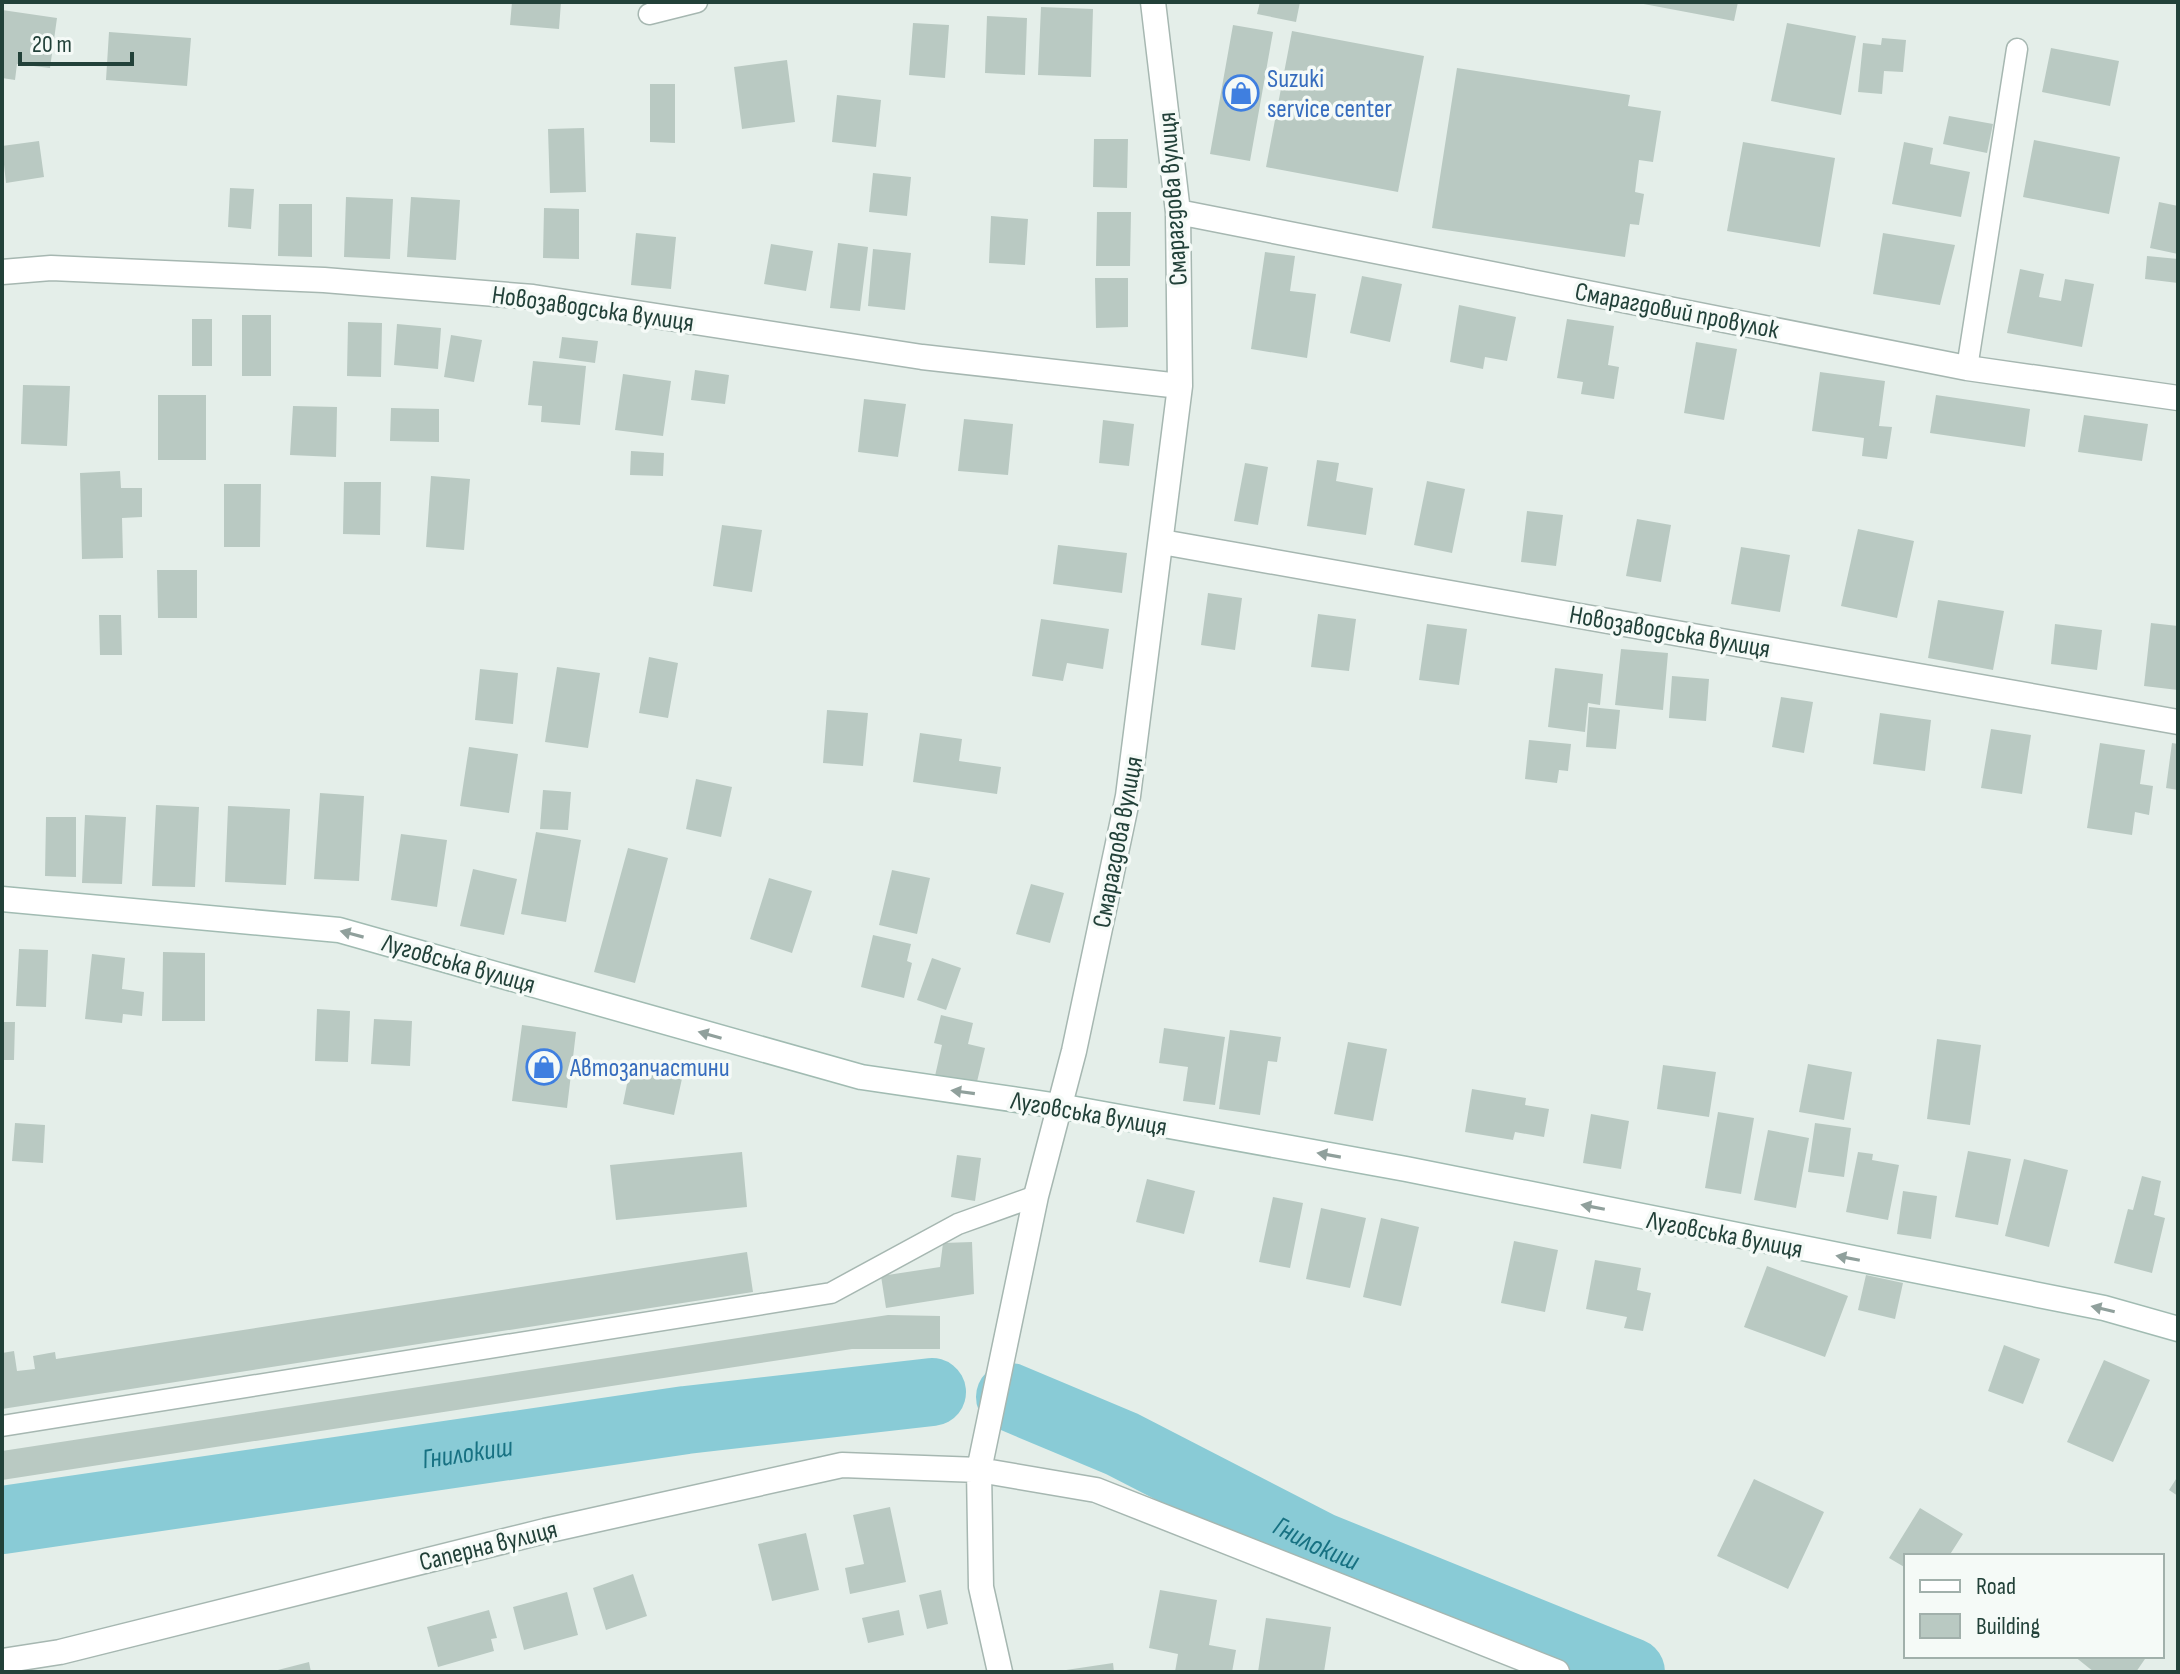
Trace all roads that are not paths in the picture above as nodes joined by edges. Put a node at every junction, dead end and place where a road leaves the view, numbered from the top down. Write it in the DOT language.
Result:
graph roads {
  1 [pos="697,2"];
  2 [pos="1153,2"];
  3 [pos="649,14"];
  4 [pos="2017,49"];
  5 [pos="1178,212"];
  6 [pos="2,272"];
  7 [pos="1967,368"];
  8 [pos="1180,386"];
  9 [pos="2178,398"];
  10 [pos="1162,542"];
  11 [pos="2178,722"];
  12 [pos="2,899"];
  13 [pos="1059,1106"];
  14 [pos="1036,1196"];
  15 [pos="2178,1329"];
  16 [pos="2,1426"];
  17 [pos="979,1470"];
  18 [pos="2,1661"];
  19 [pos="1000,1672"];
  20 [pos="1557,1672"];
  1 -- 3 [label="lane"];
  2 -- 5 [label="street, Смарагдова вулиця"];
  4 -- 7 [label="lane"];
  5 -- 7 [label="street, Смарагдовий провулок"];
  5 -- 8 [label="street, Смарагдова вулиця"];
  6 -- 8 [label="street, Новозаводська вулиця"];
  7 -- 9 [label="street, Смарагдовий провулок"];
  8 -- 10 [label="street, Смарагдова вулиця"];
  10 -- 11 [label="street, Новозаводська вулиця"];
  10 -- 13 [label="street, Смарагдова вулиця"];
  13 -- 12 [label="street, Луговська вулиця, one-way"];
  13 -- 14 [label="street, Смарагдова вулиця"];
  15 -- 13 [label="street, Луговська вулиця, one-way"];
  14 -- 16 [label="lane"];
  14 -- 17 [label="street, Смарагдова вулиця"];
  17 -- 18 [label="street, Саперна вулиця"];
  17 -- 19 [label="street, Смарагдова вулиця"];
  17 -- 20 [label="street, Саперна вулиця"];
}
